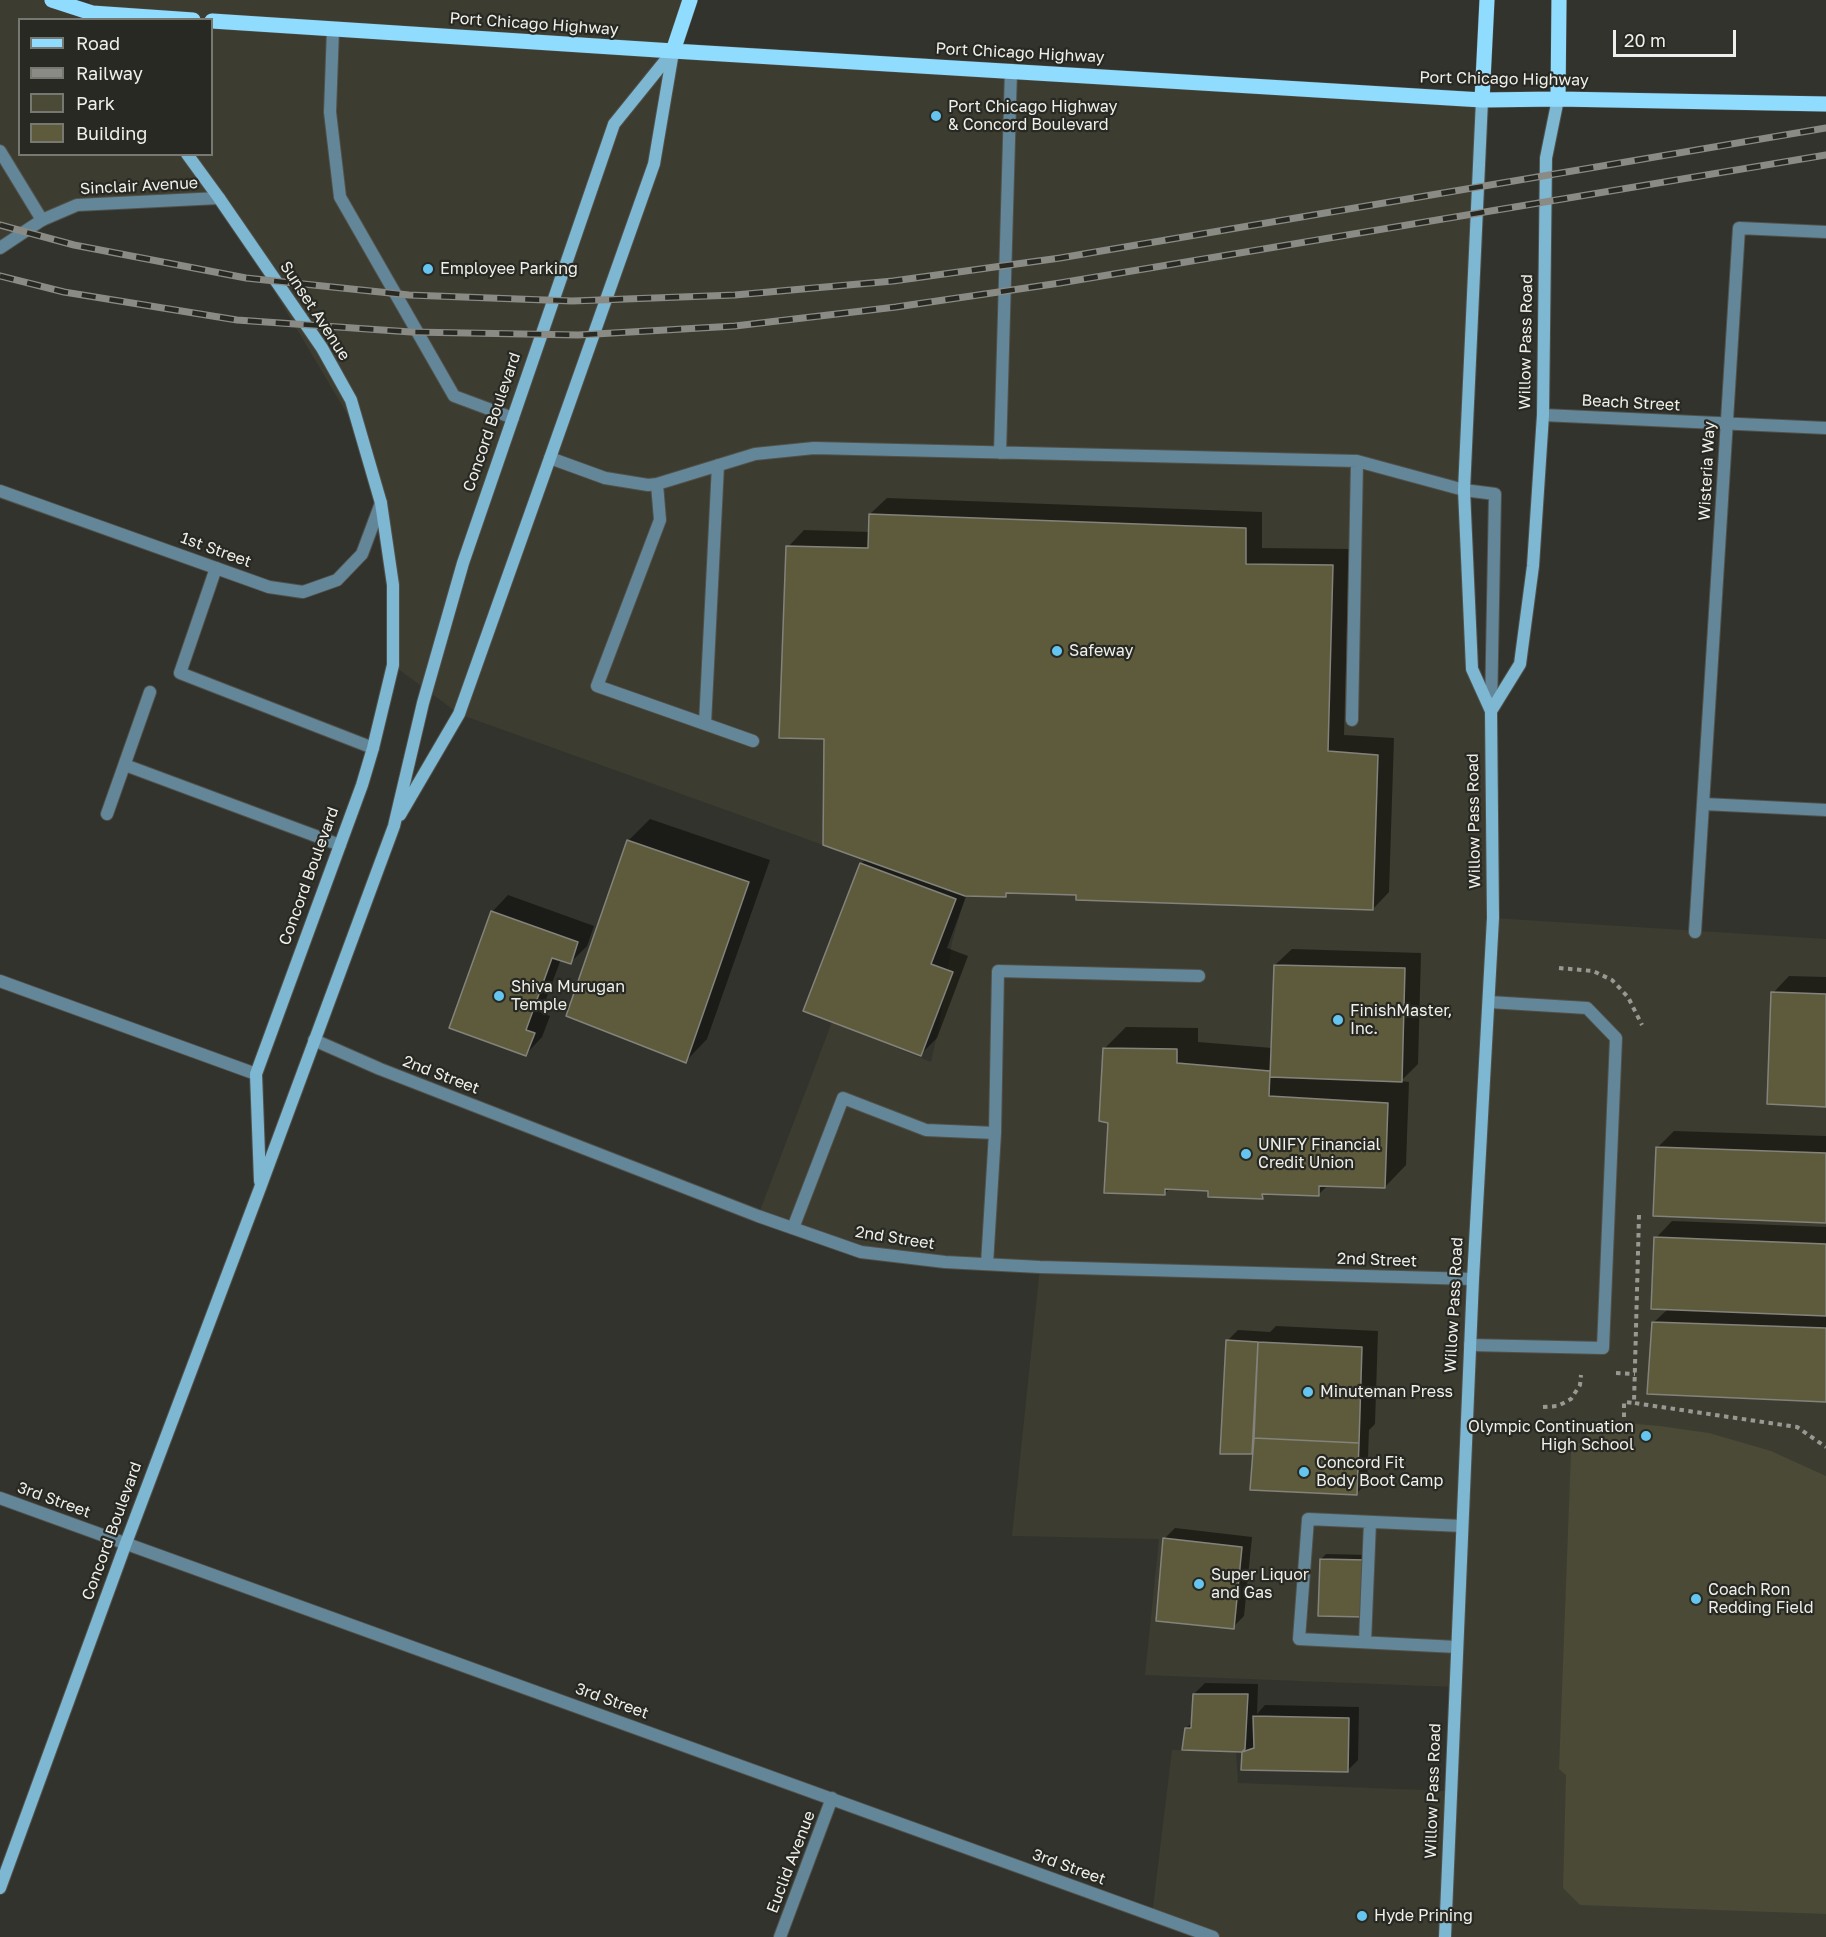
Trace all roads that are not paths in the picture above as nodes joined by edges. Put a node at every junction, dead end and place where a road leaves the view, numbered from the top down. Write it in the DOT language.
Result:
graph roads {
  1 [pos="52,0"];
  2 [pos="690,0"];
  3 [pos="1487,0"];
  4 [pos="1559,0"];
  5 [pos="92,11"];
  6 [pos="171,18"];
  7 [pos="213,21"];
  8 [pos="333,29"];
  9 [pos="673,51"];
  10 [pos="1011,70"];
  11 [pos="1558,99"];
  12 [pos="1482,100"];
  13 [pos="1826,104"];
  14 [pos="0,151"];
  15 [pos="188,156"];
  16 [pos="219,198"];
  17 [pos="42,220"];
  18 [pos="1826,232"];
  19 [pos="0,248"];
  20 [pos="1543,416"];
  21 [pos="513,418"];
  22 [pos="1726,424"];
  23 [pos="1826,428"];
  24 [pos="1000,453"];
  25 [pos="550,458"];
  26 [pos="1357,461"];
  27 [pos="718,465"];
  28 [pos="657,484"];
  29 [pos="1464,489"];
  30 [pos="0,491"];
  31 [pos="381,503"];
  32 [pos="216,568"];
  33 [pos="150,692"];
  34 [pos="1491,711"];
  35 [pos="1352,720"];
  36 [pos="705,724"];
  37 [pos="753,741"];
  38 [pos="373,748"];
  39 [pos="125,765"];
  40 [pos="1704,804"];
  41 [pos="1826,810"];
  42 [pos="107,814"];
  43 [pos="393,826"];
  44 [pos="340,845"];
  45 [pos="1695,932"];
  46 [pos="1199,976"];
  47 [pos="0,981"];
  48 [pos="1489,1002"];
  49 [pos="314,1040"];
  50 [pos="256,1074"];
  51 [pos="995,1133"];
  52 [pos="260,1188"];
  53 [pos="793,1228"];
  54 [pos="987,1264"];
  55 [pos="1473,1279"];
  56 [pos="1470,1345"];
  57 [pos="0,1498"];
  58 [pos="1370,1522"];
  59 [pos="1462,1526"];
  60 [pos="126,1543"];
  61 [pos="1365,1642"];
  62 [pos="1457,1647"];
  63 [pos="832,1798"];
  64 [pos="0,1888"];
  65 [pos="780,1937"];
  66 [pos="1213,1937"];
  67 [pos="1444,1937"];
  1 -- 5 [label="main road"];
  2 -- 9 [label="main road, Concord Boulevard"];
  3 -- 12 [label="main road, Willow Pass Road"];
  4 -- 11 [label="main road, Willow Pass Road"];
  5 -- 6 [label="main road"];
  7 -- 8 [label="main road, Port Chicago Highway"];
  8 -- 9 [label="main road, Port Chicago Highway"];
  8 -- 21 [label="street"];
  9 -- 10 [label="main road, Port Chicago Highway"];
  9 -- 21 [label="street, Concord Boulevard"];
  9 -- 25 [label="street, Concord Boulevard"];
  10 -- 12 [label="main road, Port Chicago Highway"];
  10 -- 24 [label="street"];
  11 -- 12 [label="main road, Port Chicago Highway"];
  11 -- 13 [label="main road, Port Chicago Highway"];
  11 -- 20 [label="street, Willow Pass Road"];
  12 -- 29 [label="street, Willow Pass Road"];
  14 -- 17 [label="street"];
  15 -- 16 [label="street, Sunset Avenue"];
  16 -- 17 [label="street, Sinclair Avenue"];
  16 -- 31 [label="street, Sunset Avenue"];
  17 -- 19 [label="street, Sinclair Avenue"];
  18 -- 22 [label="street, Wisteria Way"];
  20 -- 22 [label="street, Beach Street"];
  20 -- 34 [label="street, Willow Pass Road"];
  21 -- 43 [label="street, Concord Boulevard"];
  22 -- 23 [label="street, Beach Street"];
  22 -- 40 [label="street, Wisteria Way"];
  24 -- 26 [label="street"];
  24 -- 27 [label="street"];
  25 -- 28 [label="street"];
  25 -- 43 [label="street, Concord Boulevard"];
  26 -- 29 [label="street"];
  26 -- 35 [label="street"];
  27 -- 28 [label="street"];
  27 -- 36 [label="street"];
  28 -- 36 [label="street"];
  29 -- 34 [label="street, Willow Pass Road"];
  29 -- 34 [label="street"];
  30 -- 32 [label="street, 1st Street"];
  31 -- 32 [label="street, 1st Street"];
  31 -- 38 [label="street, Concord Boulevard"];
  32 -- 38 [label="street"];
  33 -- 39 [label="street"];
  34 -- 48 [label="street, Willow Pass Road"];
  36 -- 37 [label="street"];
  38 -- 44 [label="street, Concord Boulevard"];
  39 -- 42 [label="street"];
  39 -- 44 [label="street"];
  40 -- 41 [label="street"];
  40 -- 45 [label="street, Wisteria Way"];
  43 -- 49 [label="street, Concord Boulevard"];
  44 -- 50 [label="street, Concord Boulevard"];
  46 -- 51 [label="street"];
  47 -- 50 [label="street"];
  48 -- 55 [label="street, Willow Pass Road"];
  48 -- 56 [label="street"];
  49 -- 52 [label="street, Concord Boulevard"];
  49 -- 53 [label="street, 2nd Street"];
  50 -- 52 [label="street, Concord Boulevard"];
  51 -- 53 [label="street"];
  51 -- 54 [label="street"];
  52 -- 60 [label="street, Concord Boulevard"];
  53 -- 54 [label="street, 2nd Street"];
  54 -- 55 [label="street, 2nd Street"];
  55 -- 56 [label="street, Willow Pass Road"];
  56 -- 59 [label="street, Willow Pass Road"];
  57 -- 60 [label="street, 3rd Street"];
  58 -- 59 [label="street"];
  58 -- 61 [label="street"];
  58 -- 61 [label="street"];
  59 -- 62 [label="street, Willow Pass Road"];
  60 -- 63 [label="street, 3rd Street"];
  60 -- 64 [label="street, Concord Boulevard"];
  61 -- 62 [label="street"];
  62 -- 67 [label="street, Willow Pass Road"];
  63 -- 65 [label="street, Euclid Avenue"];
  63 -- 66 [label="street, 3rd Street"];
}
